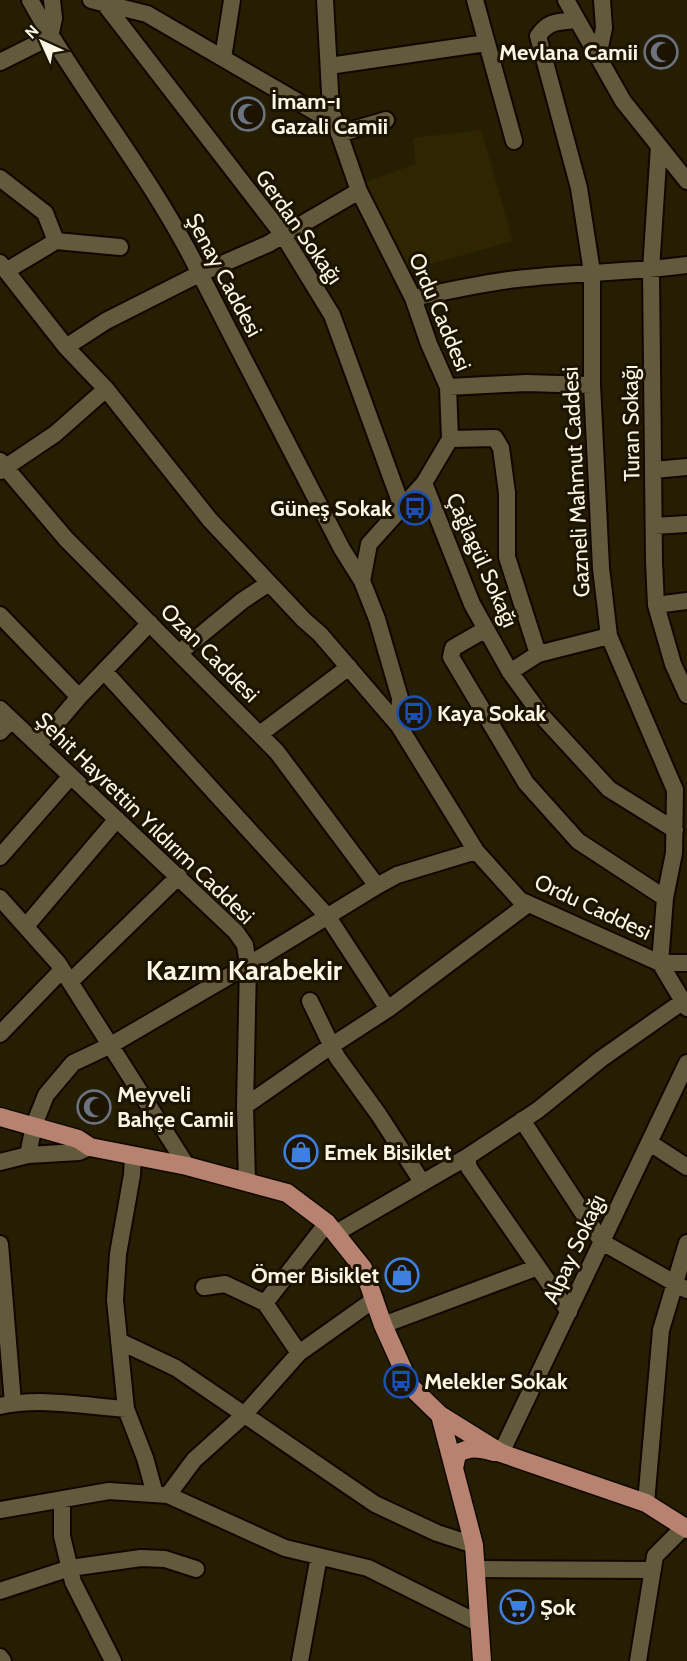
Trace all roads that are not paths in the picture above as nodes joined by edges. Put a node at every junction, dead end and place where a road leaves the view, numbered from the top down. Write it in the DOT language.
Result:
graph roads {
  1 [pos="30,0"];
  2 [pos="52,0"];
  3 [pos="232,0"];
  4 [pos="325,0"];
  5 [pos="475,0"];
  6 [pos="566,0"];
  7 [pos="602,0"];
  8 [pos="97,2"];
  9 [pos="147,7"];
  10 [pos="577,20"];
  11 [pos="50,37"];
  12 [pos="486,43"];
  13 [pos="598,57"];
  14 [pos="223,58"];
  15 [pos="0,62"];
  16 [pos="329,66"];
  17 [pos="386,120"];
  18 [pos="338,129"];
  19 [pos="514,141"];
  20 [pos="659,146"];
  21 [pos="0,178"];
  22 [pos="687,181"];
  23 [pos="359,191"];
  24 [pos="283,235"];
  25 [pos="56,241"];
  26 [pos="120,247"];
  27 [pos="687,265"];
  28 [pos="3,267"];
  29 [pos="651,270"];
  30 [pos="592,272"];
  31 [pos="200,274"];
  32 [pos="413,298"];
  33 [pos="66,347"];
  34 [pos="592,385"];
  35 [pos="448,387"];
  36 [pos="106,389"];
  37 [pos="450,439"];
  38 [pos="2,467"];
  39 [pos="687,467"];
  40 [pos="654,470"];
  41 [pos="424,483"];
  42 [pos="402,507"];
  43 [pos="687,524"];
  44 [pos="654,526"];
  45 [pos="362,581"];
  46 [pos="269,583"];
  47 [pos="687,601"];
  48 [pos="656,605"];
  49 [pos="0,615"];
  50 [pos="150,623"];
  51 [pos="486,629"];
  52 [pos="609,636"];
  53 [pos="179,652"];
  54 [pos="538,654"];
  55 [pos="349,667"];
  56 [pos="104,671"];
  57 [pos="510,672"];
  58 [pos="687,695"];
  59 [pos="79,697"];
  60 [pos="4,720"];
  61 [pos="399,726"];
  62 [pos="260,734"];
  63 [pos="38,745"];
  64 [pos="70,776"];
  65 [pos="117,819"];
  66 [pos="675,830"];
  67 [pos="476,851"];
  68 [pos="680,852"];
  69 [pos="0,857"];
  70 [pos="179,876"];
  71 [pos="377,886"];
  72 [pos="665,898"];
  73 [pos="2,903"];
  74 [pos="528,904"];
  75 [pos="328,917"];
  76 [pos="26,926"];
  77 [pos="660,963"];
  78 [pos="687,963"];
  79 [pos="248,965"];
  80 [pos="66,975"];
  81 [pos="310,1001"];
  82 [pos="684,1005"];
  83 [pos="388,1009"];
  84 [pos="0,1034"];
  85 [pos="111,1045"];
  86 [pos="331,1046"];
  87 [pos="687,1064"];
  88 [pos="245,1106"];
  89 [pos="0,1117"];
  90 [pos="522,1120"];
  91 [pos="34,1125"];
  92 [pos="650,1143"];
  93 [pos="90,1147"];
  94 [pos="27,1155"];
  95 [pos="133,1155"];
  96 [pos="467,1157"];
  97 [pos="0,1162"];
  98 [pos="187,1166"];
  99 [pos="687,1167"];
  100 [pos="247,1181"];
  101 [pos="422,1182"];
  102 [pos="332,1228"];
  103 [pos="602,1242"];
  104 [pos="687,1243"];
  105 [pos="0,1244"];
  106 [pos="538,1267"];
  107 [pos="681,1286"];
  108 [pos="204,1287"];
  109 [pos="375,1299"];
  110 [pos="2,1303"];
  111 [pos="265,1303"];
  112 [pos="569,1312"];
  113 [pos="383,1325"];
  114 [pos="119,1341"];
  115 [pos="299,1353"];
  116 [pos="7,1405"];
  117 [pos="126,1409"];
  118 [pos="244,1415"];
  119 [pos="440,1415"];
  120 [pos="501,1453"];
  121 [pos="454,1468"];
  122 [pos="162,1494"];
  123 [pos="62,1499"];
  124 [pos="646,1503"];
  125 [pos="0,1510"];
  126 [pos="686,1528"];
  127 [pos="474,1545"];
  128 [pos="319,1556"];
  129 [pos="70,1568"];
  130 [pos="196,1569"];
  131 [pos="476,1569"];
  132 [pos="653,1570"];
  133 [pos="0,1591"];
  134 [pos="480,1624"];
  135 [pos="0,1657"];
  136 [pos="3,1661"];
  137 [pos="113,1661"];
  138 [pos="300,1661"];
  139 [pos="482,1661"];
  140 [pos="638,1661"];
  1 -- 11 [label="street, Şenay Caddesi"];
  2 -- 11 [label="street"];
  3 -- 14 [label="street"];
  4 -- 16 [label="street, Ordu Caddesi"];
  5 -- 12 [label="street"];
  6 -- 10 [label="street"];
  7 -- 13 [label="street"];
  8 -- 9 [label="street"];
  8 -- 24 [label="street, Gerdan Sokağı"];
  9 -- 14 [label="street"];
  10 -- 13 [label="street"];
  10 -- 30 [label="street, Gazneli Mahmut Caddesi"];
  11 -- 15 [label="street"];
  11 -- 31 [label="street, Şenay Caddesi"];
  12 -- 16 [label="street"];
  12 -- 19 [label="street"];
  13 -- 20 [label="street"];
  14 -- 18 [label="street"];
  16 -- 18 [label="street, Ordu Caddesi"];
  17 -- 18 [label="street"];
  18 -- 23 [label="street, Ordu Caddesi"];
  20 -- 22 [label="street"];
  20 -- 29 [label="street, Turan Sokağı"];
  21 -- 25 [label="street"];
  23 -- 24 [label="street"];
  23 -- 32 [label="street, Ordu Caddesi"];
  24 -- 31 [label="street"];
  24 -- 42 [label="street, Gerdan Sokağı"];
  25 -- 26 [label="street"];
  25 -- 28 [label="street"];
  27 -- 29 [label="street"];
  28 -- 33 [label="street, Ordu Caddesi"];
  29 -- 30 [label="street"];
  29 -- 40 [label="street, Turan Sokağı"];
  30 -- 32 [label="street"];
  30 -- 34 [label="street, Gazneli Mahmut Caddesi"];
  31 -- 33 [label="street"];
  31 -- 45 [label="street, Şenay Caddesi"];
  32 -- 35 [label="street, Ordu Caddesi"];
  33 -- 36 [label="street, Ordu Caddesi"];
  34 -- 35 [label="street"];
  34 -- 52 [label="street, Gazneli Mahmut Caddesi"];
  35 -- 37 [label="street, Ordu Caddesi"];
  36 -- 38 [label="street"];
  36 -- 46 [label="street, Ordu Caddesi"];
  37 -- 41 [label="street"];
  37 -- 54 [label="street"];
  38 -- 50 [label="street, Ozan Caddesi"];
  39 -- 40 [label="street"];
  40 -- 44 [label="street, Turan Sokağı"];
  41 -- 42 [label="street"];
  41 -- 51 [label="street, Çağlagül Sokağı"];
  42 -- 45 [label="street"];
  43 -- 44 [label="street"];
  44 -- 48 [label="street, Turan Sokağı"];
  45 -- 61 [label="street"];
  46 -- 53 [label="street"];
  46 -- 55 [label="street, Ordu Caddesi"];
  47 -- 48 [label="street"];
  48 -- 58 [label="street, Turan Sokağı"];
  49 -- 59 [label="street"];
  50 -- 53 [label="street, Ozan Caddesi"];
  50 -- 56 [label="street"];
  51 -- 57 [label="street, Çağlagül Sokağı"];
  51 -- 72 [label="street"];
  52 -- 54 [label="street"];
  52 -- 66 [label="street, Gazneli Mahmut Caddesi"];
  53 -- 62 [label="street, Ozan Caddesi"];
  54 -- 57 [label="street"];
  55 -- 61 [label="street, Ordu Caddesi"];
  55 -- 62 [label="street"];
  56 -- 59 [label="street"];
  56 -- 75 [label="street"];
  57 -- 66 [label="street, Çağlagül Sokağı"];
  59 -- 63 [label="street"];
  60 -- 63 [label="street, Şehit Hayrettin Yıldırım Caddesi"];
  61 -- 67 [label="street, Ordu Caddesi"];
  62 -- 71 [label="street, Ozan Caddesi"];
  63 -- 64 [label="street, Şehit Hayrettin Yıldırım Caddesi"];
  64 -- 65 [label="street, Şehit Hayrettin Yıldırım Caddesi"];
  64 -- 69 [label="street"];
  65 -- 70 [label="street, Şehit Hayrettin Yıldırım Caddesi"];
  65 -- 76 [label="street"];
  66 -- 68 [label="street, Gazneli Mahmut Caddesi"];
  67 -- 71 [label="street"];
  67 -- 74 [label="street, Ordu Caddesi"];
  68 -- 72 [label="street, Gazneli Mahmut Caddesi"];
  70 -- 79 [label="street, Şehit Hayrettin Yıldırım Caddesi"];
  70 -- 80 [label="street"];
  71 -- 75 [label="street"];
  72 -- 77 [label="street, Gazneli Mahmut Caddesi"];
  73 -- 76 [label="street"];
  74 -- 77 [label="street, Ordu Caddesi"];
  74 -- 83 [label="street"];
  75 -- 79 [label="street"];
  75 -- 83 [label="street"];
  76 -- 80 [label="street"];
  77 -- 78 [label="street"];
  77 -- 82 [label="street, Ordu Caddesi"];
  79 -- 85 [label="street"];
  79 -- 88 [label="street, Şehit Hayrettin Yıldırım Caddesi"];
  80 -- 84 [label="street"];
  80 -- 85 [label="street"];
  81 -- 86 [label="street"];
  82 -- 90 [label="street"];
  83 -- 86 [label="street"];
  85 -- 91 [label="street"];
  85 -- 98 [label="street"];
  86 -- 88 [label="street"];
  86 -- 101 [label="street"];
  87 -- 92 [label="street, Alpay Sokağı"];
  88 -- 100 [label="street, Şehit Hayrettin Yıldırım Caddesi"];
  89 -- 91 [label="main road"];
  90 -- 96 [label="street"];
  90 -- 103 [label="street"];
  91 -- 93 [label="main road"];
  91 -- 94 [label="street"];
  92 -- 99 [label="street"];
  92 -- 103 [label="street, Alpay Sokağı"];
  93 -- 94 [label="street"];
  93 -- 95 [label="main road"];
  94 -- 97 [label="street"];
  95 -- 98 [label="main road"];
  95 -- 114 [label="street"];
  96 -- 101 [label="street"];
  96 -- 106 [label="street"];
  98 -- 100 [label="main road"];
  100 -- 102 [label="main road"];
  101 -- 102 [label="street"];
  102 -- 109 [label="main road"];
  102 -- 111 [label="street"];
  103 -- 107 [label="street"];
  103 -- 112 [label="street, Alpay Sokağı"];
  104 -- 107 [label="street"];
  105 -- 110 [label="street"];
  106 -- 112 [label="street"];
  106 -- 113 [label="street"];
  107 -- 124 [label="street"];
  108 -- 111 [label="street"];
  109 -- 113 [label="main road"];
  109 -- 115 [label="street"];
  110 -- 116 [label="street"];
  111 -- 115 [label="street"];
  112 -- 120 [label="street, Alpay Sokağı"];
  113 -- 119 [label="main road"];
  114 -- 117 [label="street"];
  114 -- 118 [label="street"];
  115 -- 118 [label="street"];
  116 -- 117 [label="street"];
  117 -- 122 [label="street"];
  118 -- 122 [label="street"];
  118 -- 127 [label="street"];
  119 -- 120 [label="main road"];
  119 -- 121 [label="main road"];
  120 -- 121 [label="main road"];
  120 -- 124 [label="main road"];
  121 -- 127 [label="main road"];
  122 -- 123 [label="street"];
  122 -- 128 [label="street"];
  123 -- 125 [label="street"];
  123 -- 129 [label="street"];
  124 -- 126 [label="main road"];
  126 -- 132 [label="street"];
  127 -- 131 [label="main road"];
  128 -- 134 [label="street"];
  128 -- 138 [label="street"];
  129 -- 130 [label="street"];
  129 -- 133 [label="street"];
  129 -- 137 [label="street"];
  131 -- 132 [label="street"];
  131 -- 134 [label="main road"];
  132 -- 140 [label="street"];
  134 -- 139 [label="main road"];
  135 -- 136 [label="street"];
}
